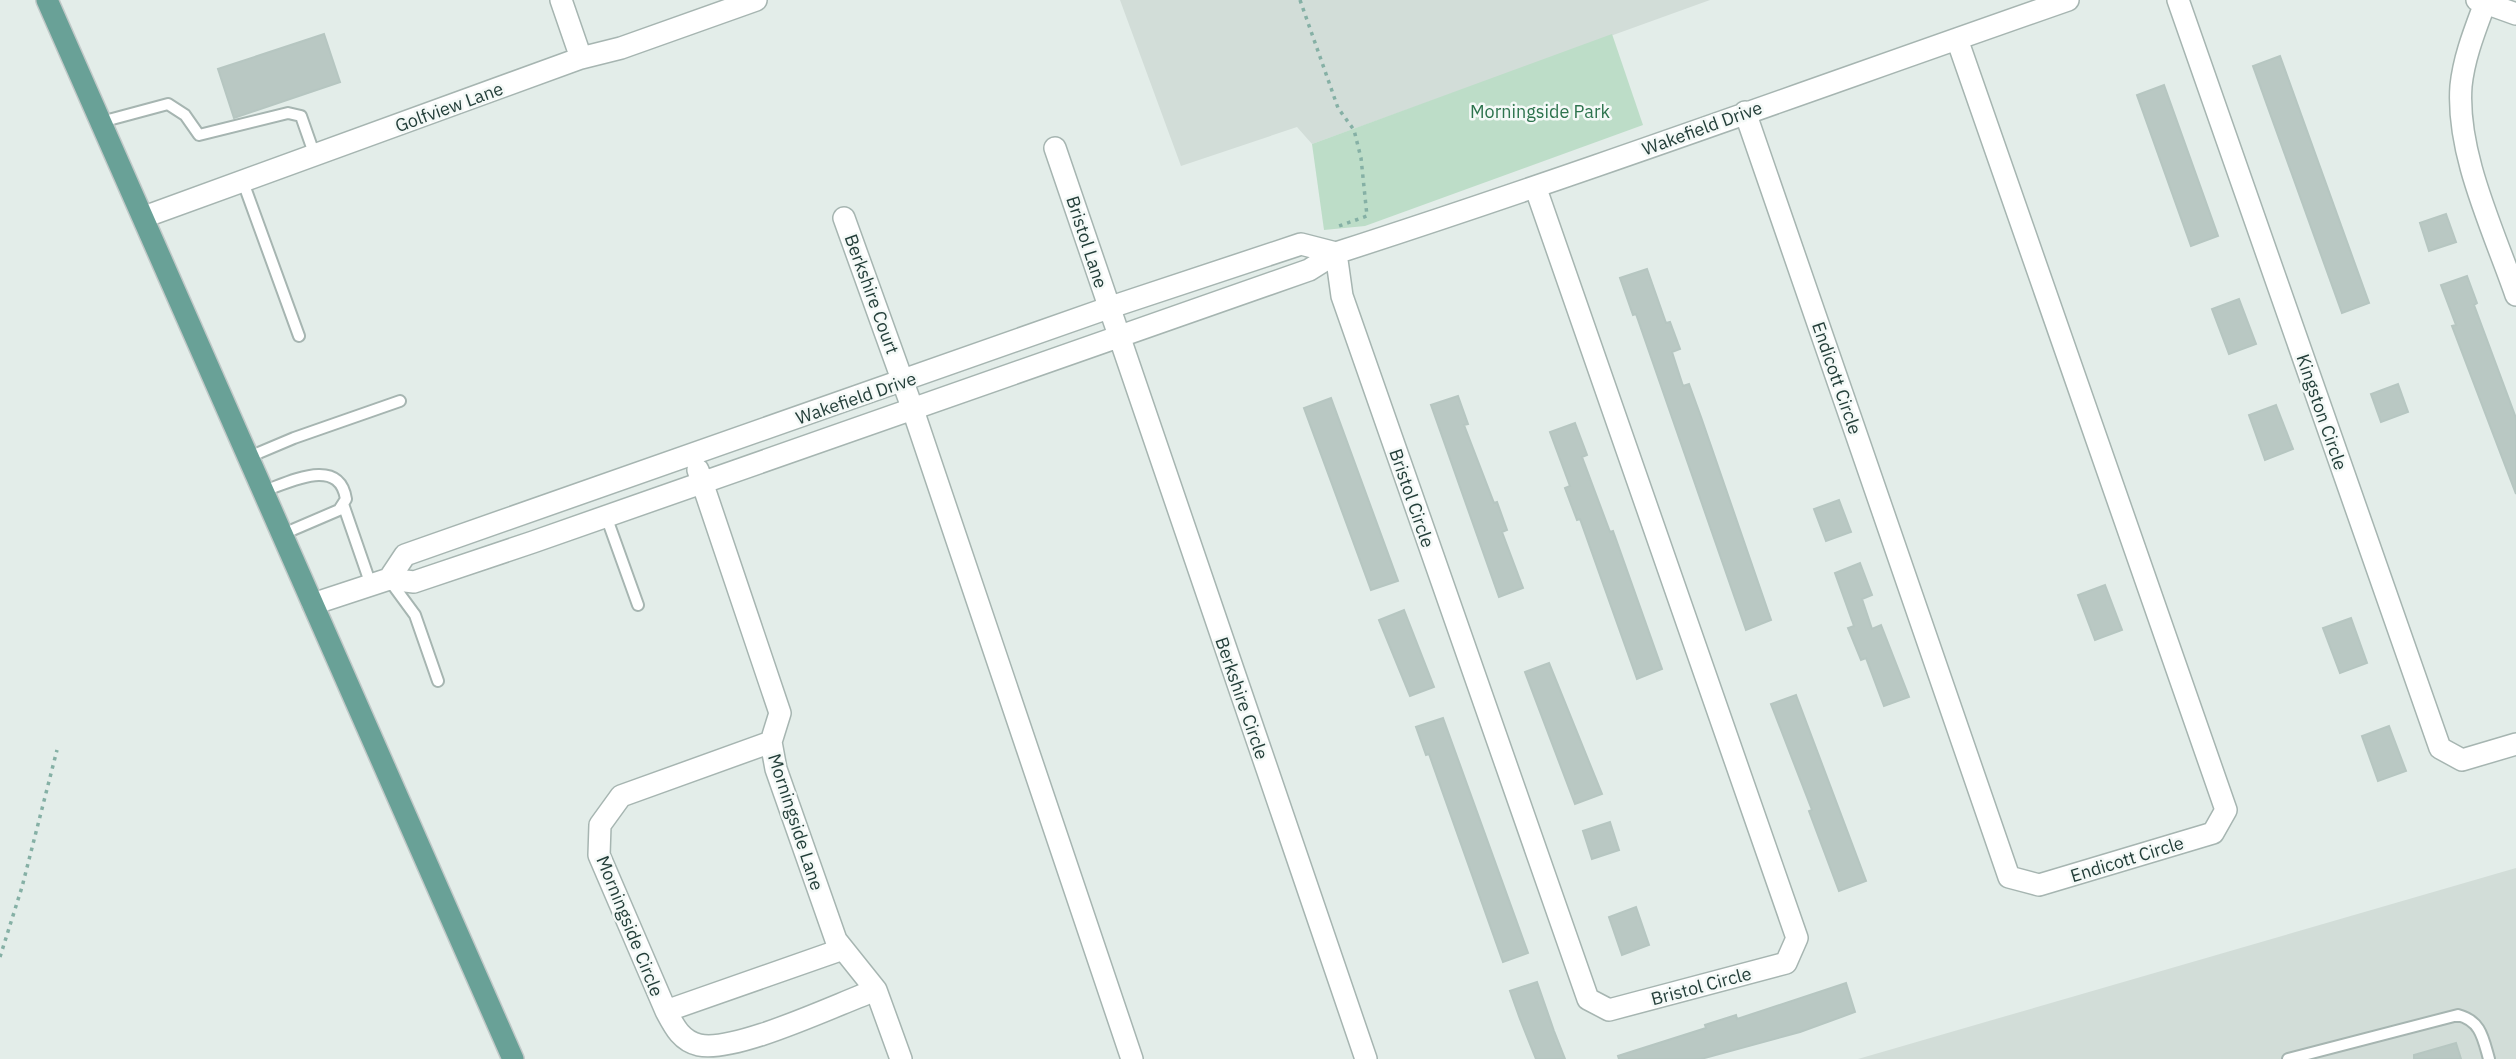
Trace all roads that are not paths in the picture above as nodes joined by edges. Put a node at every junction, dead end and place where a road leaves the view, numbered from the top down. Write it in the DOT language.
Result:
graph roads {
  1 [pos="47,0"];
  2 [pos="561,0"];
  3 [pos="756,0"];
  4 [pos="2068,0"];
  5 [pos="2178,0"];
  6 [pos="2481,2"];
  7 [pos="2516,14"];
  8 [pos="1957,39"];
  9 [pos="581,58"];
  10 [pos="1745,112"];
  11 [pos="101,122"];
  12 [pos="1055,148"];
  13 [pos="315,156"];
  14 [pos="243,182"];
  15 [pos="1536,188"];
  16 [pos="144,217"];
  17 [pos="844,219"];
  18 [pos="1336,253"];
  19 [pos="2516,295"];
  20 [pos="1108,308"];
  21 [pos="299,336"];
  22 [pos="1118,336"];
  23 [pos="903,381"];
  24 [pos="400,401"];
  25 [pos="913,410"];
  26 [pos="691,455"];
  27 [pos="249,457"];
  28 [pos="703,482"];
  29 [pos="264,491"];
  30 [pos="343,505"];
  31 [pos="541,508"];
  32 [pos="606,516"];
  33 [pos="283,534"];
  34 [pos="550,536"];
  35 [pos="380,582"];
  36 [pos="313,604"];
  37 [pos="638,605"];
  38 [pos="438,681"];
  39 [pos="771,742"];
  40 [pos="2516,744"];
  41 [pos="842,949"];
  42 [pos="876,990"];
  43 [pos="666,1012"];
  44 [pos="513,1059"];
  45 [pos="901,1059"];
  46 [pos="1132,1059"];
  47 [pos="1366,1059"];
  48 [pos="2288,1059"];
  49 [pos="2489,1059"];
  1 -- 11 [label="main road"];
  2 -- 9 [label="street"];
  3 -- 9 [label="street, Golfview Lane"];
  4 -- 8 [label="street, Wakefield Drive"];
  5 -- 40 [label="street, Kingston Circle"];
  6 -- 7 [label="street"];
  6 -- 19 [label="street"];
  8 -- 10 [label="street, Wakefield Drive"];
  8 -- 10 [label="street, Endicott Circle"];
  9 -- 13 [label="street, Golfview Lane"];
  10 -- 15 [label="street, Wakefield Drive"];
  11 -- 13 [label="lane"];
  11 -- 16 [label="main road"];
  12 -- 20 [label="street, Bristol Lane"];
  13 -- 14 [label="street, Golfview Lane"];
  14 -- 16 [label="street, Golfview Lane"];
  14 -- 21 [label="lane"];
  15 -- 18 [label="street, Wakefield Drive"];
  15 -- 18 [label="street, Bristol Circle"];
  16 -- 27 [label="main road"];
  17 -- 23 [label="street, Berkshire Court"];
  18 -- 20 [label="street, Wakefield Drive"];
  18 -- 22 [label="street, Wakefield Drive"];
  20 -- 22 [label="street, Bristol Lane"];
  20 -- 23 [label="street, Wakefield Drive"];
  22 -- 25 [label="street, Wakefield Drive"];
  22 -- 47 [label="street, Berkshire Circle"];
  23 -- 25 [label="street, Berkshire Court"];
  23 -- 26 [label="street, Wakefield Drive"];
  24 -- 27 [label="lane"];
  25 -- 28 [label="street, Wakefield Drive"];
  25 -- 46 [label="street"];
  26 -- 28 [label="street, Morningside Lane"];
  26 -- 31 [label="street, Wakefield Drive"];
  27 -- 29 [label="main road"];
  28 -- 32 [label="street, Wakefield Drive"];
  28 -- 39 [label="street, Morningside Lane"];
  29 -- 30 [label="lane"];
  29 -- 33 [label="main road"];
  30 -- 33 [label="lane"];
  30 -- 35 [label="lane"];
  31 -- 34 [label="street"];
  31 -- 35 [label="street, Wakefield Drive"];
  32 -- 34 [label="street, Wakefield Drive"];
  32 -- 37 [label="lane"];
  33 -- 36 [label="main road"];
  34 -- 35 [label="street, Wakefield Drive"];
  35 -- 36 [label="street, Wakefield Drive"];
  35 -- 38 [label="lane"];
  36 -- 44 [label="main road"];
  39 -- 41 [label="street, Morningside Lane"];
  39 -- 43 [label="street, Morningside Circle"];
  41 -- 42 [label="street, Morningside Lane"];
  41 -- 43 [label="street, Morningside Circle"];
  42 -- 43 [label="street, Morningside Circle"];
  42 -- 45 [label="street, Morningside Lane"];
  48 -- 49 [label="lane"];
}
